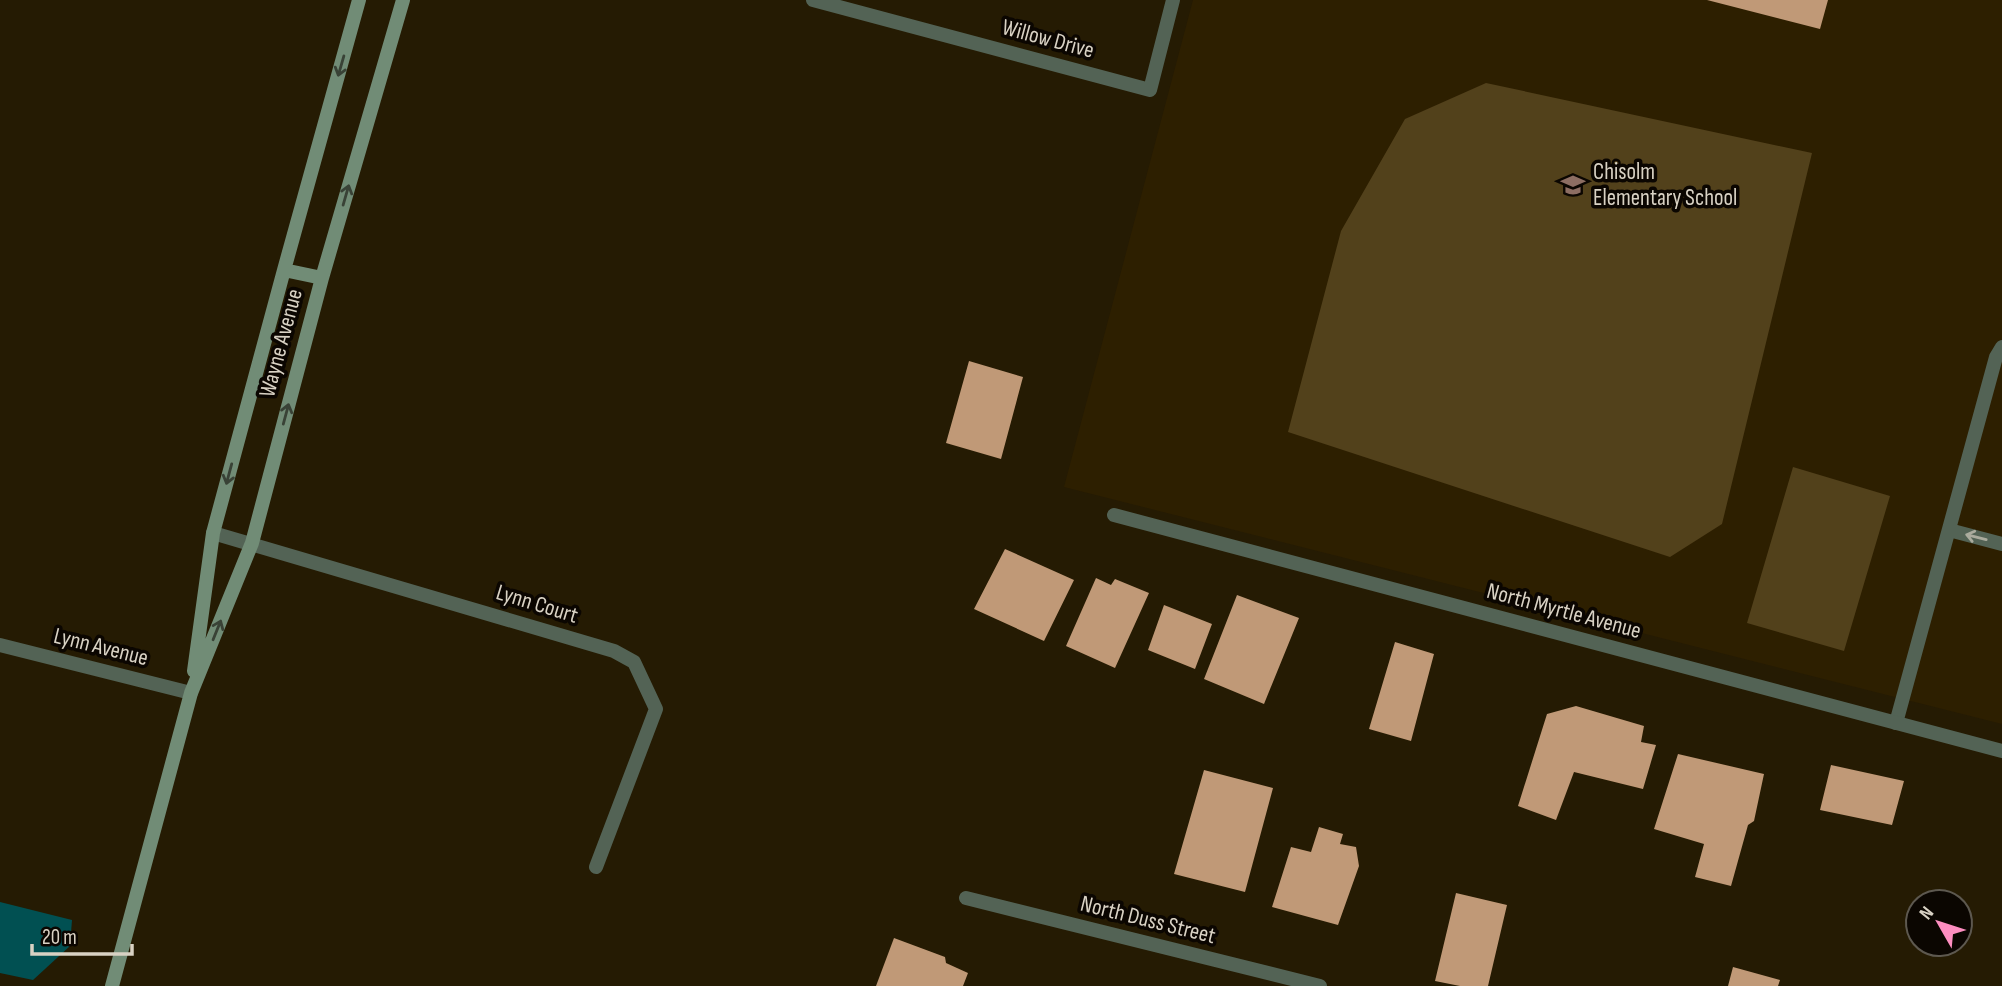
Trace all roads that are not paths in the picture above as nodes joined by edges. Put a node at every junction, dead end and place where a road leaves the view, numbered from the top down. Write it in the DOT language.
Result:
graph roads {
  1 [pos="359,0"];
  2 [pos="403,0"];
  3 [pos="813,0"];
  4 [pos="1173,0"];
  5 [pos="284,270"];
  6 [pos="322,278"];
  7 [pos="2000,354"];
  8 [pos="1114,515"];
  9 [pos="1949,530"];
  10 [pos="213,533"];
  11 [pos="252,543"];
  12 [pos="2002,544"];
  13 [pos="0,645"];
  14 [pos="191,693"];
  15 [pos="1896,723"];
  16 [pos="2002,751"];
  17 [pos="596,867"];
  18 [pos="966,898"];
  19 [pos="112,986"];
  20 [pos="1320,986"];
  1 -- 5 [label="street, Wayne Avenue, one-way"];
  6 -- 2 [label="street, Wayne Avenue, one-way"];
  3 -- 4 [label="street, Willow Drive"];
  5 -- 6 [label="street"];
  5 -- 10 [label="street, Wayne Avenue, one-way"];
  11 -- 6 [label="street, Wayne Avenue, one-way"];
  7 -- 9 [label="street"];
  8 -- 15 [label="street, North Myrtle Avenue"];
  12 -- 9 [label="street, one-way"];
  9 -- 15 [label="street"];
  10 -- 11 [label="street, Lynn Court"];
  10 -- 14 [label="street, Wayne Avenue"];
  14 -- 11 [label="street, Wayne Avenue, one-way"];
  11 -- 17 [label="street, Lynn Court"];
  13 -- 14 [label="street, Lynn Avenue"];
  14 -- 19 [label="street, Wayne Avenue"];
  15 -- 16 [label="street, North Myrtle Avenue"];
  18 -- 20 [label="street, North Duss Street"];
}
